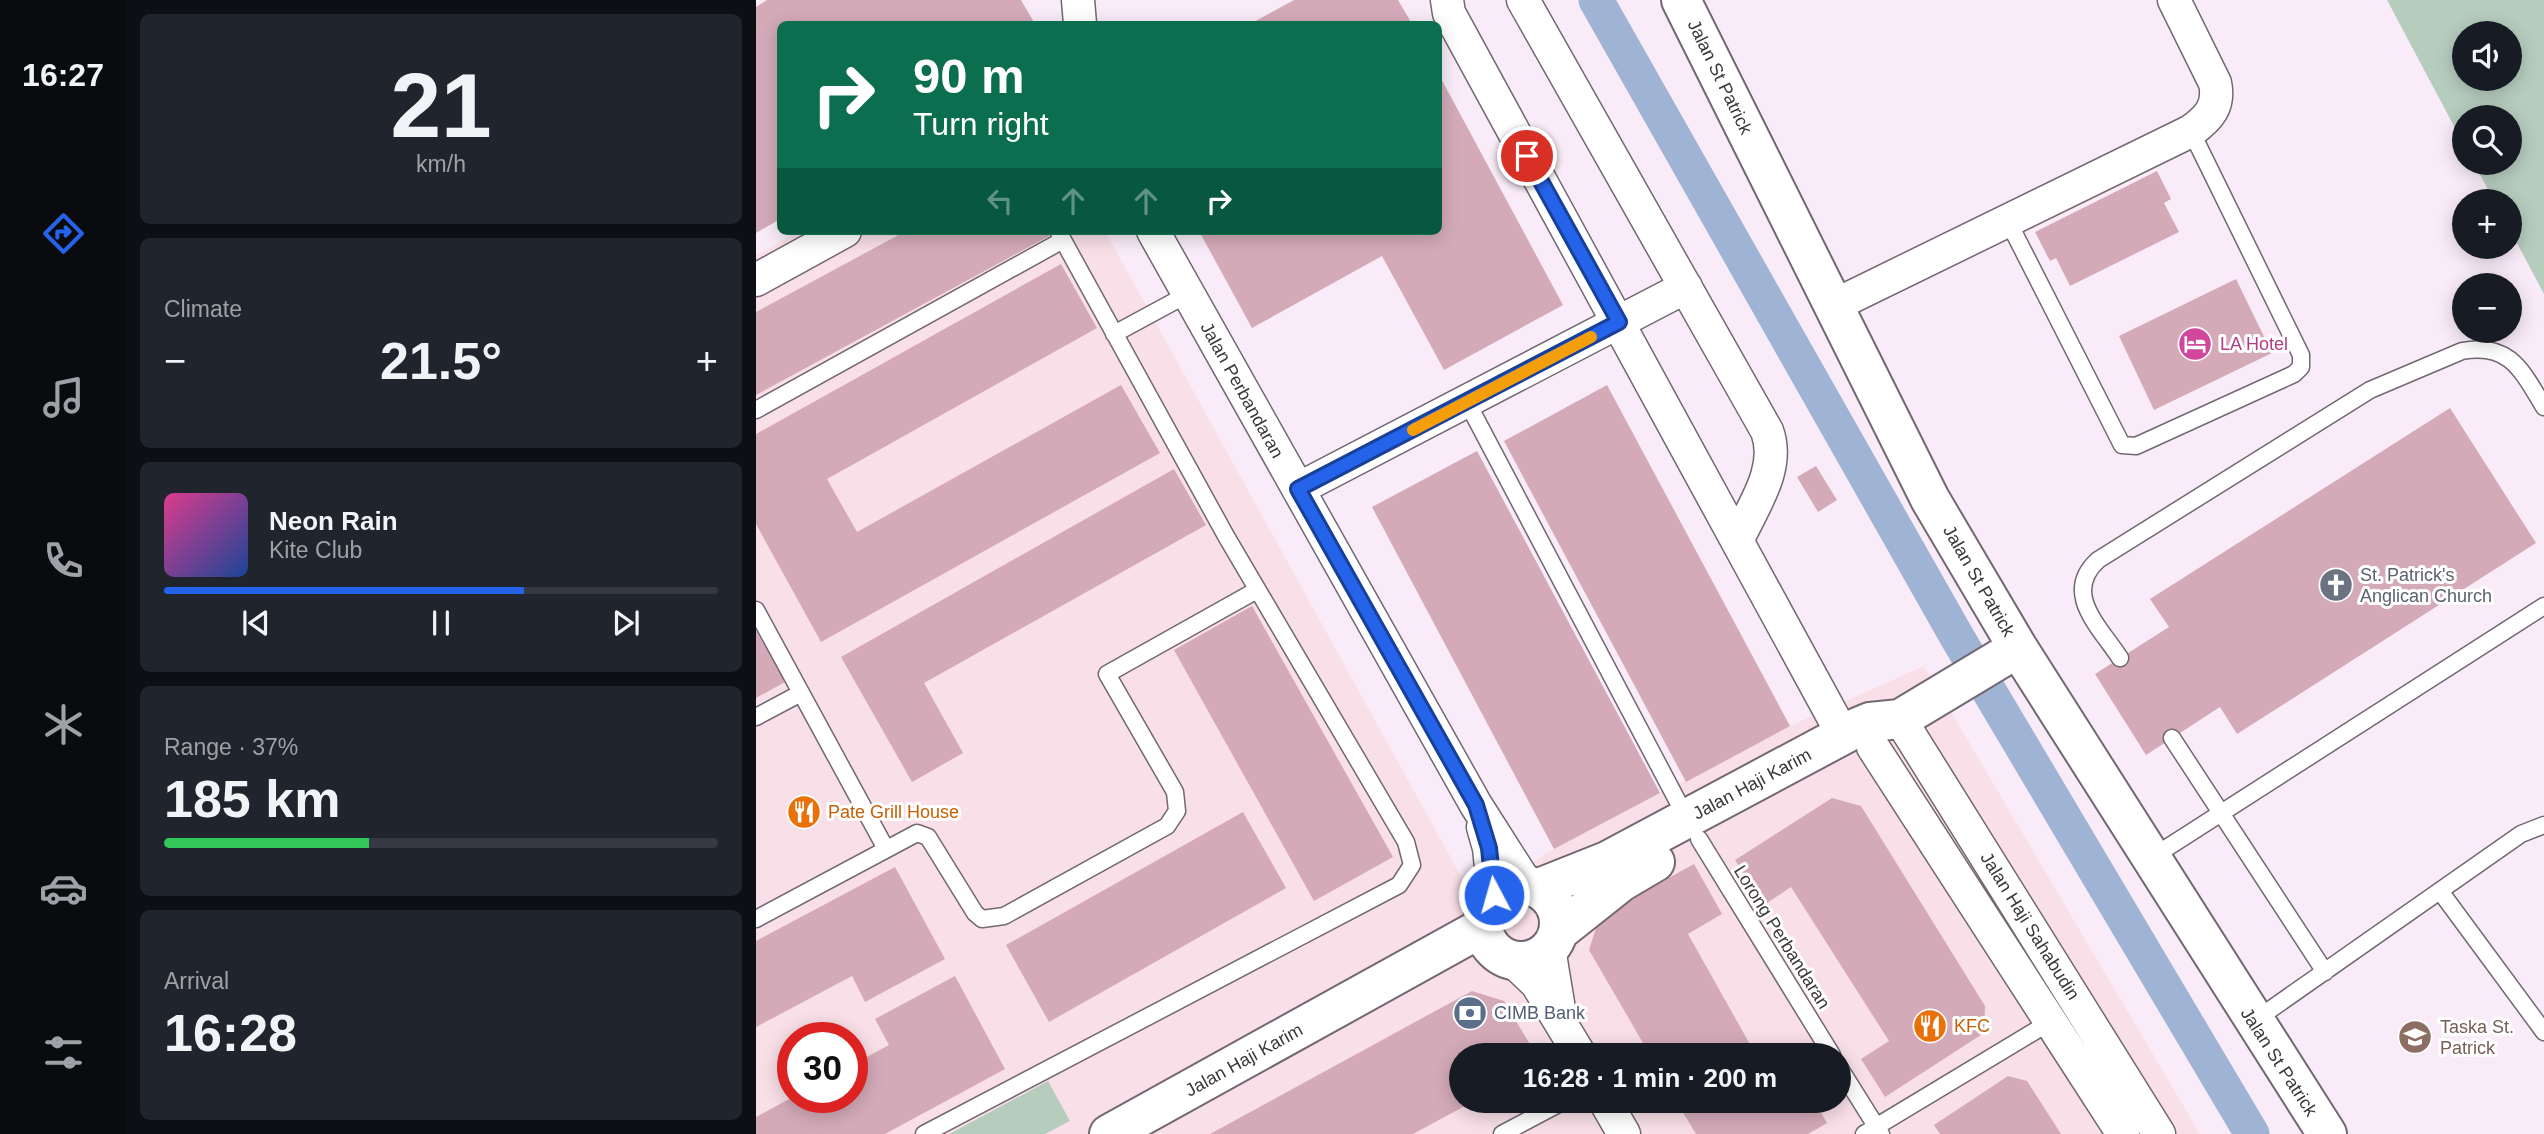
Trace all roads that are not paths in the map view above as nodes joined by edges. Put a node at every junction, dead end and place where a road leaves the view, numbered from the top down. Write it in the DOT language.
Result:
graph roads {
  1 [pos="1078,0"];
  2 [pos="1447,0"];
  3 [pos="1522,0"];
  4 [pos="1681,0"];
  5 [pos="2174,0"];
  6 [pos="1080,21"];
  7 [pos="2191,131"];
  8 [pos="2008,221"];
  9 [pos="838,235"];
  10 [pos="1155,235"];
  11 [pos="1061,236"];
  12 [pos="756,280"];
  13 [pos="1686,287"];
  14 [pos="1188,294"];
  15 [pos="1833,306"];
  16 [pos="1619,322"];
  17 [pos="1114,334"];
  18 [pos="1467,402"];
  19 [pos="2544,407"];
  20 [pos="756,410"];
  21 [pos="1298,489"];
  22 [pos="1738,540"];
  23 [pos="1257,590"];
  24 [pos="2544,607"];
  25 [pos="756,610"];
  26 [pos="2018,648"];
  27 [pos="2120,658"];
  28 [pos="801,693"];
  29 [pos="756,718"];
  30 [pos="1900,719"];
  31 [pos="2172,738"];
  32 [pos="1858,741"];
  33 [pos="1928,764"];
  34 [pos="1896,783"];
  35 [pos="2220,814"];
  36 [pos="2544,825"];
  37 [pos="1693,829"];
  38 [pos="887,849"];
  39 [pos="2150,859"];
  40 [pos="2440,891"];
  41 [pos="1508,917"];
  42 [pos="756,919"];
  43 [pos="1553,940"];
  44 [pos="2325,972"];
  45 [pos="2050,1022"];
  46 [pos="2253,1022"];
  47 [pos="1562,1024"];
  48 [pos="2544,1032"];
  49 [pos="1573,1043"];
  50 [pos="1825,1043"];
  51 [pos="1851,1089"];
  52 [pos="1541,1113"];
  53 [pos="1612,1113"];
  54 [pos="1874,1132"];
  55 [pos="924,1134"];
  56 [pos="1109,1134"];
  57 [pos="1502,1134"];
  58 [pos="1624,1134"];
  59 [pos="2123,1134"];
  60 [pos="2160,1134"];
  61 [pos="2327,1134"];
  1 -- 6 [label="street"];
  2 -- 16 [label="street, Jalan Haji Sahabudin"];
  3 -- 13 [label="street"];
  4 -- 15 [label="street, Jalan St Patrick"];
  5 -- 7 [label="street"];
  7 -- 8 [label="street"];
  7 -- 8 [label="lane"];
  8 -- 15 [label="street"];
  9 -- 12 [label="street"];
  10 -- 14 [label="street, Jalan Perbandaran"];
  11 -- 17 [label="lane"];
  11 -- 20 [label="lane"];
  13 -- 16 [label="street"];
  13 -- 22 [label="street"];
  14 -- 17 [label="lane"];
  14 -- 21 [label="street, Jalan Perbandaran"];
  15 -- 26 [label="street, Jalan St Patrick"];
  16 -- 18 [label="street"];
  16 -- 22 [label="street, Jalan Haji Sahabudin"];
  17 -- 23 [label="lane"];
  18 -- 21 [label="street"];
  18 -- 37 [label="lane, Lorong Perbandaran"];
  19 -- 27 [label="lane"];
  21 -- 41 [label="street, Jalan Perbandaran"];
  22 -- 32 [label="street, Jalan Haji Sahabudin"];
  23 -- 38 [label="lane"];
  23 -- 55 [label="lane"];
  24 -- 35 [label="lane"];
  25 -- 28 [label="lane"];
  26 -- 30 [label="street"];
  26 -- 39 [label="street, Jalan St Patrick"];
  28 -- 29 [label="lane"];
  28 -- 38 [label="lane"];
  30 -- 32 [label="street, Jalan Haji Karim"];
  30 -- 33 [label="street, Jalan Haji Sahabudin"];
  31 -- 35 [label="lane"];
  32 -- 34 [label="street, Jalan Haji Sahabudin"];
  32 -- 37 [label="street, Jalan Haji Karim"];
  33 -- 34 [label="street"];
  33 -- 60 [label="street, Jalan Haji Sahabudin"];
  34 -- 45 [label="street, Jalan Haji Sahabudin"];
  35 -- 39 [label="lane"];
  35 -- 44 [label="lane"];
  36 -- 40 [label="lane"];
  37 -- 41 [label="street, Jalan Haji Karim"];
  37 -- 43 [label="street, Jalan Haji Karim"];
  37 -- 50 [label="lane, Lorong Perbandaran"];
  38 -- 42 [label="lane"];
  39 -- 46 [label="street, Jalan St Patrick"];
  40 -- 44 [label="lane"];
  40 -- 48 [label="lane"];
  41 -- 43 [label="street, Jalan Haji Karim"];
  41 -- 43 [label="street"];
  41 -- 47 [label="street"];
  41 -- 56 [label="street, Jalan Haji Karim"];
  43 -- 47 [label="street"];
  44 -- 46 [label="lane"];
  45 -- 54 [label="lane"];
  45 -- 59 [label="street, Jalan Haji Sahabudin"];
  46 -- 61 [label="street, Jalan St Patrick"];
  47 -- 49 [label="street"];
  51 -- 54 [label="lane"];
  52 -- 57 [label="lane"];
  53 -- 58 [label="street"];
}
